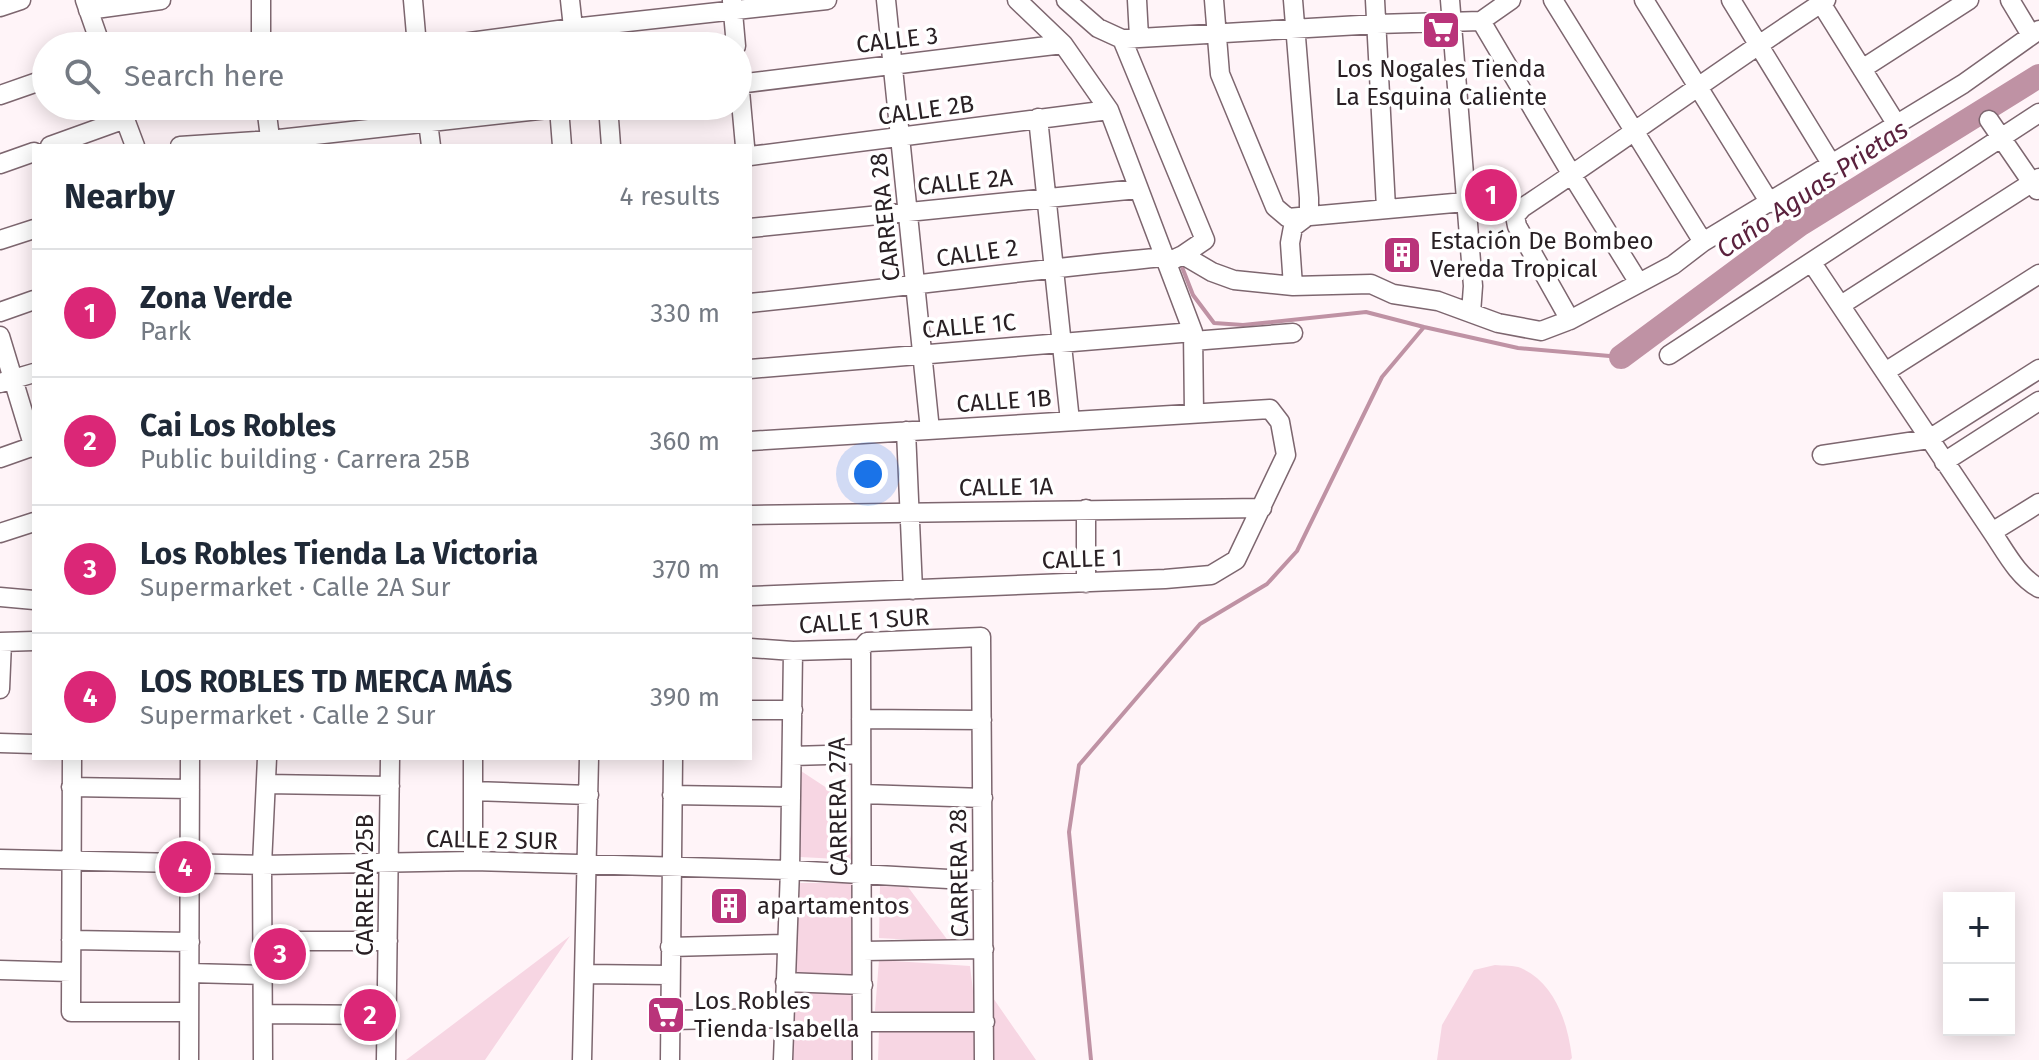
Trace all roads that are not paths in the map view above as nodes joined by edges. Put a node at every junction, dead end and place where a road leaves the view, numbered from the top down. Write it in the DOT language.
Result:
graph roads {
  1 [pos="21,0"];
  2 [pos="161,0"];
  3 [pos="261,0"];
  4 [pos="413,0"];
  5 [pos="570,0"];
  6 [pos="827,0"];
  7 [pos="886,0"];
  8 [pos="1017,0"];
  9 [pos="1066,0"];
  10 [pos="1137,0"];
  11 [pos="1214,0"];
  12 [pos="1293,0"];
  13 [pos="1375,0"];
  14 [pos="1450,0"];
  15 [pos="1511,0"];
  16 [pos="1553,0"];
  17 [pos="1644,0"];
  18 [pos="1731,0"];
  19 [pos="1969,0"];
  20 [pos="2010,0"];
  21 [pos="1822,1"];
  22 [pos="87,5"];
  23 [pos="732,6"];
  24 [pos="0,7"];
  25 [pos="1481,21"];
  26 [pos="1452,22"];
  27 [pos="1377,24"];
  28 [pos="1295,31"];
  29 [pos="96,32"];
  30 [pos="261,32"];
  31 [pos="416,32"];
  32 [pos="573,32"];
  33 [pos="599,32"];
  34 [pos="735,32"];
  35 [pos="2035,32"];
  36 [pos="1216,34"];
  37 [pos="1131,38"];
  38 [pos="1063,44"];
  39 [pos="1758,45"];
  40 [pos="893,65"];
  41 [pos="1862,69"];
  42 [pos="752,78"];
  43 [pos="32,84"];
  44 [pos="1697,85"];
  45 [pos="0,95"];
  46 [pos="1109,110"];
  47 [pos="2039,113"];
  48 [pos="1038,118"];
  49 [pos="108,120"];
  50 [pos="126,120"];
  51 [pos="268,120"];
  52 [pos="447,120"];
  53 [pos="565,120"];
  54 [pos="609,120"];
  55 [pos="742,120"];
  56 [pos="1989,120"];
  57 [pos="428,122"];
  58 [pos="1897,125"];
  59 [pos="1636,131"];
  60 [pos="2000,138"];
  61 [pos="901,139"];
  62 [pos="271,143"];
  63 [pos="54,144"];
  64 [pos="134,144"];
  65 [pos="241,144"];
  66 [pos="431,144"];
  67 [pos="562,144"];
  68 [pos="611,144"];
  69 [pos="745,144"];
  70 [pos="32,153"];
  71 [pos="752,156"];
  72 [pos="0,164"];
  73 [pos="1832,165"];
  74 [pos="1572,175"];
  75 [pos="2037,184"];
  76 [pos="1138,189"];
  77 [pos="1047,198"];
  78 [pos="1465,202"];
  79 [pos="1770,203"];
  80 [pos="1386,208"];
  81 [pos="908,211"];
  82 [pos="1309,215"];
  83 [pos="752,228"];
  84 [pos="32,230"];
  85 [pos="0,240"];
  86 [pos="1703,242"];
  87 [pos="1173,256"];
  88 [pos="1812,263"];
  89 [pos="1054,268"];
  90 [pos="2039,274"];
  91 [pos="1639,283"];
  92 [pos="917,286"];
  93 [pos="1293,286"];
  94 [pos="32,301"];
  95 [pos="752,303"];
  96 [pos="1841,305"];
  97 [pos="0,312"];
  98 [pos="1471,313"];
  99 [pos="1570,320"];
  100 [pos="1293,333"];
  101 [pos="0,336"];
  102 [pos="1193,336"];
  103 [pos="1061,343"];
  104 [pos="923,354"];
  105 [pos="1669,355"];
  106 [pos="752,369"];
  107 [pos="2039,369"];
  108 [pos="1885,372"];
  109 [pos="32,374"];
  110 [pos="6,381"];
  111 [pos="2039,401"];
  112 [pos="1261,409"];
  113 [pos="1194,413"];
  114 [pos="1070,421"];
  115 [pos="930,430"];
  116 [pos="906,431"];
  117 [pos="1929,439"];
  118 [pos="752,441"];
  119 [pos="32,442"];
  120 [pos="32,448"];
  121 [pos="1822,455"];
  122 [pos="0,458"];
  123 [pos="1944,462"];
  124 [pos="2039,503"];
  125 [pos="1262,508"];
  126 [pos="1086,509"];
  127 [pos="910,513"];
  128 [pos="752,515"];
  129 [pos="32,523"];
  130 [pos="1992,532"];
  131 [pos="0,533"];
  132 [pos="1086,583"];
  133 [pos="2039,588"];
  134 [pos="913,590"];
  135 [pos="752,596"];
  136 [pos="0,597"];
  137 [pos="32,600"];
  138 [pos="981,637"];
  139 [pos="32,641"];
  140 [pos="1,642"];
  141 [pos="752,648"];
  142 [pos="861,649"];
  143 [pos="793,651"];
  144 [pos="0,689"];
  145 [pos="752,710"];
  146 [pos="793,710"];
  147 [pos="861,719"];
  148 [pos="982,720"];
  149 [pos="0,743"];
  150 [pos="32,744"];
  151 [pos="861,754"];
  152 [pos="792,756"];
  153 [pos="72,760"];
  154 [pos="190,760"];
  155 [pos="267,760"];
  156 [pos="390,760"];
  157 [pos="473,760"];
  158 [pos="589,760"];
  159 [pos="673,760"];
  160 [pos="266,784"];
  161 [pos="390,786"];
  162 [pos="71,787"];
  163 [pos="190,789"];
  164 [pos="473,791"];
  165 [pos="863,794"];
  166 [pos="589,795"];
  167 [pos="672,795"];
  168 [pos="791,797"];
  169 [pos="983,798"];
  170 [pos="0,859"];
  171 [pos="70,861"];
  172 [pos="473,861"];
  173 [pos="191,864"];
  174 [pos="389,864"];
  175 [pos="262,865"];
  176 [pos="588,866"];
  177 [pos="670,868"];
  178 [pos="790,870"];
  179 [pos="863,876"];
  180 [pos="983,881"];
  181 [pos="71,940"];
  182 [pos="263,941"];
  183 [pos="388,941"];
  184 [pos="190,942"];
  185 [pos="786,944"];
  186 [pos="670,947"];
  187 [pos="984,949"];
  188 [pos="863,951"];
  189 [pos="0,970"];
  190 [pos="71,972"];
  191 [pos="190,973"];
  192 [pos="585,974"];
  193 [pos="263,975"];
  194 [pos="669,975"];
  195 [pos="785,982"];
  196 [pos="863,985"];
  197 [pos="189,1012"];
  198 [pos="263,1014"];
  199 [pos="388,1015"];
  200 [pos="784,1018"];
  201 [pos="670,1020"];
  202 [pos="863,1022"];
  203 [pos="985,1022"];
  204 [pos="189,1060"];
  205 [pos="263,1060"];
  206 [pos="386,1060"];
  207 [pos="582,1060"];
  208 [pos="670,1060"];
  209 [pos="783,1060"];
  210 [pos="862,1060"];
  211 [pos="984,1060"];
  1 -- 24 [label="street"];
  2 -- 22 [label="street"];
  3 -- 30 [label="street"];
  4 -- 31 [label="street"];
  5 -- 32 [label="street"];
  6 -- 23 [label="street"];
  7 -- 40 [label="street, CARRERA 28"];
  8 -- 38 [label="street"];
  9 -- 37 [label="street"];
  10 -- 37 [label="street"];
  11 -- 36 [label="street"];
  12 -- 28 [label="street"];
  13 -- 27 [label="street"];
  14 -- 26 [label="street"];
  15 -- 25 [label="street"];
  16 -- 59 [label="street"];
  17 -- 44 [label="street"];
  18 -- 39 [label="street"];
  19 -- 41 [label="street"];
  20 -- 35 [label="street"];
  21 -- 39 [label="street"];
  21 -- 41 [label="street"];
  22 -- 29 [label="street"];
  23 -- 33 [label="street"];
  23 -- 34 [label="street"];
  25 -- 26 [label="street"];
  25 -- 74 [label="street"];
  26 -- 27 [label="street"];
  26 -- 78 [label="street"];
  27 -- 28 [label="street"];
  27 -- 80 [label="street"];
  28 -- 36 [label="street"];
  28 -- 82 [label="street"];
  35 -- 58 [label="street"];
  36 -- 37 [label="street"];
  36 -- 82 [label="street"];
  37 -- 87 [label="street"];
  38 -- 40 [label="street, CALLE 3"];
  38 -- 46 [label="street"];
  39 -- 44 [label="street"];
  39 -- 73 [label="street"];
  40 -- 42 [label="street, CALLE 3"];
  40 -- 61 [label="street, CARRERA 28"];
  41 -- 58 [label="street"];
  43 -- 45 [label="street"];
  44 -- 59 [label="street"];
  44 -- 79 [label="street"];
  46 -- 48 [label="street, CALLE 2B"];
  46 -- 76 [label="street"];
  47 -- 60 [label="street"];
  48 -- 61 [label="street, CALLE 2B"];
  48 -- 77 [label="street"];
  49 -- 63 [label="street"];
  50 -- 64 [label="street"];
  51 -- 62 [label="street"];
  52 -- 57 [label="street"];
  53 -- 67 [label="street"];
  54 -- 68 [label="street"];
  55 -- 69 [label="street"];
  56 -- 60 [label="street"];
  57 -- 62 [label="street"];
  57 -- 66 [label="street"];
  58 -- 73 [label="street"];
  59 -- 74 [label="street"];
  59 -- 86 [label="street"];
  60 -- 75 [label="street"];
  60 -- 88 [label="street"];
  61 -- 71 [label="street, CALLE 2B"];
  61 -- 81 [label="street, CARRERA 28"];
  62 -- 65 [label="street"];
  70 -- 72 [label="street"];
  73 -- 79 [label="street"];
  74 -- 91 [label="street"];
  74 -- 99 [label="street"];
  75 -- 96 [label="street"];
  76 -- 77 [label="street, CALLE 2A"];
  76 -- 87 [label="street"];
  77 -- 81 [label="street, CALLE 2A"];
  77 -- 89 [label="street"];
  78 -- 80 [label="street"];
  78 -- 98 [label="street"];
  79 -- 86 [label="street"];
  80 -- 82 [label="street"];
  81 -- 83 [label="street, CALLE 2A"];
  81 -- 92 [label="street, CARRERA 28"];
  82 -- 93 [label="street"];
  84 -- 85 [label="street"];
  86 -- 91 [label="street"];
  87 -- 89 [label="street, CALLE 2"];
  87 -- 93 [label="street"];
  87 -- 102 [label="street"];
  88 -- 96 [label="street"];
  88 -- 105 [label="street"];
  89 -- 92 [label="street, CALLE 2"];
  89 -- 103 [label="street"];
  90 -- 108 [label="street"];
  91 -- 99 [label="street"];
  92 -- 95 [label="street, CALLE 2"];
  92 -- 104 [label="street, CARRERA 28"];
  93 -- 98 [label="street"];
  94 -- 97 [label="street"];
  96 -- 108 [label="street"];
  98 -- 99 [label="street"];
  100 -- 102 [label="street, CALLE 1C"];
  101 -- 110 [label="street"];
  102 -- 103 [label="street, CALLE 1C"];
  102 -- 113 [label="street"];
  103 -- 104 [label="street, CALLE 1C"];
  103 -- 114 [label="street"];
  104 -- 106 [label="street, CALLE 1C"];
  104 -- 115 [label="street, CARRERA 28"];
  107 -- 117 [label="street"];
  108 -- 117 [label="street"];
  109 -- 110 [label="street"];
  110 -- 119 [label="street"];
  111 -- 123 [label="street"];
  112 -- 113 [label="street, CALLE 1B"];
  112 -- 125 [label="street, CALLE 1"];
  113 -- 114 [label="street, CALLE 1B"];
  114 -- 115 [label="street, CALLE 1B"];
  115 -- 116 [label="street, CALLE 1B"];
  116 -- 118 [label="street, CALLE 1B"];
  116 -- 127 [label="street"];
  117 -- 121 [label="street"];
  117 -- 123 [label="street"];
  120 -- 122 [label="street"];
  123 -- 130 [label="street"];
  124 -- 130 [label="street"];
  125 -- 126 [label="street, CALLE 1A"];
  125 -- 132 [label="street, CALLE 1"];
  126 -- 127 [label="street, CALLE 1A"];
  126 -- 132 [label="street"];
  127 -- 128 [label="street, CALLE 1A"];
  127 -- 134 [label="street"];
  129 -- 131 [label="street"];
  130 -- 133 [label="street"];
  132 -- 134 [label="street, CALLE 1"];
  134 -- 135 [label="street, CALLE 1"];
  136 -- 137 [label="street"];
  138 -- 142 [label="street, CALLE 1 SUR"];
  138 -- 148 [label="street, CARRERA 28"];
  139 -- 140 [label="street"];
  140 -- 144 [label="street"];
  141 -- 143 [label="street, CALLE 1 SUR"];
  142 -- 143 [label="street, CALLE 1 SUR"];
  142 -- 147 [label="street, CARRERA 27A"];
  143 -- 146 [label="street"];
  145 -- 146 [label="street"];
  146 -- 152 [label="street"];
  147 -- 148 [label="street"];
  147 -- 151 [label="street, CARRERA 27A"];
  148 -- 169 [label="street, CARRERA 28"];
  149 -- 150 [label="street"];
  151 -- 152 [label="street"];
  151 -- 165 [label="street, CARRERA 27A"];
  152 -- 168 [label="street"];
  153 -- 162 [label="street"];
  154 -- 163 [label="street"];
  155 -- 160 [label="street"];
  156 -- 161 [label="street, CARRERA 25B"];
  157 -- 164 [label="street"];
  158 -- 166 [label="street"];
  159 -- 167 [label="street"];
  160 -- 161 [label="street"];
  160 -- 175 [label="street"];
  161 -- 174 [label="street, CARRERA 25B"];
  162 -- 163 [label="street"];
  162 -- 171 [label="street"];
  163 -- 173 [label="street"];
  164 -- 166 [label="street"];
  164 -- 172 [label="street"];
  165 -- 169 [label="street"];
  165 -- 179 [label="street, CARRERA 27A"];
  166 -- 176 [label="street"];
  167 -- 168 [label="street"];
  167 -- 177 [label="street"];
  168 -- 178 [label="street"];
  169 -- 180 [label="street, CARRERA 28"];
  170 -- 171 [label="street, CALLE 2 SUR"];
  171 -- 173 [label="street, CALLE 2 SUR"];
  171 -- 181 [label="street"];
  172 -- 174 [label="street, CALLE 2 SUR"];
  172 -- 176 [label="street, CALLE 2 SUR"];
  173 -- 175 [label="street, CALLE 2 SUR"];
  173 -- 184 [label="street"];
  174 -- 175 [label="street, CALLE 2 SUR"];
  174 -- 183 [label="street, CARRERA 25B"];
  175 -- 182 [label="street"];
  176 -- 177 [label="street, CALLE 2 SUR"];
  176 -- 192 [label="street"];
  177 -- 178 [label="street, CALLE 2 SUR"];
  177 -- 186 [label="street"];
  178 -- 179 [label="street, CALLE 2 SUR"];
  178 -- 185 [label="street"];
  179 -- 180 [label="street, CALLE 2 SUR"];
  179 -- 188 [label="street, CARRERA 27A"];
  180 -- 187 [label="street, CARRERA 28"];
  181 -- 184 [label="street"];
  181 -- 190 [label="street"];
  182 -- 183 [label="street"];
  182 -- 193 [label="street"];
  183 -- 199 [label="street, CARRERA 25B"];
  184 -- 191 [label="street"];
  185 -- 186 [label="street"];
  185 -- 195 [label="street"];
  186 -- 194 [label="street"];
  187 -- 188 [label="street"];
  187 -- 203 [label="street, CARRERA 28"];
  188 -- 196 [label="street, CARRERA 27A"];
  189 -- 190 [label="street"];
  190 -- 197 [label="street"];
  191 -- 193 [label="street"];
  191 -- 197 [label="street"];
  192 -- 194 [label="street"];
  192 -- 207 [label="street"];
  193 -- 198 [label="street"];
  194 -- 201 [label="street"];
  195 -- 196 [label="street"];
  195 -- 200 [label="street"];
  196 -- 202 [label="street, CARRERA 27A"];
  197 -- 204 [label="street"];
  198 -- 199 [label="street"];
  198 -- 205 [label="street"];
  199 -- 206 [label="street, CARRERA 25B"];
  200 -- 201 [label="street"];
  200 -- 209 [label="street"];
  201 -- 208 [label="street"];
  202 -- 203 [label="street"];
  202 -- 210 [label="street, CARRERA 27A"];
  203 -- 211 [label="street, CARRERA 28"];
}
